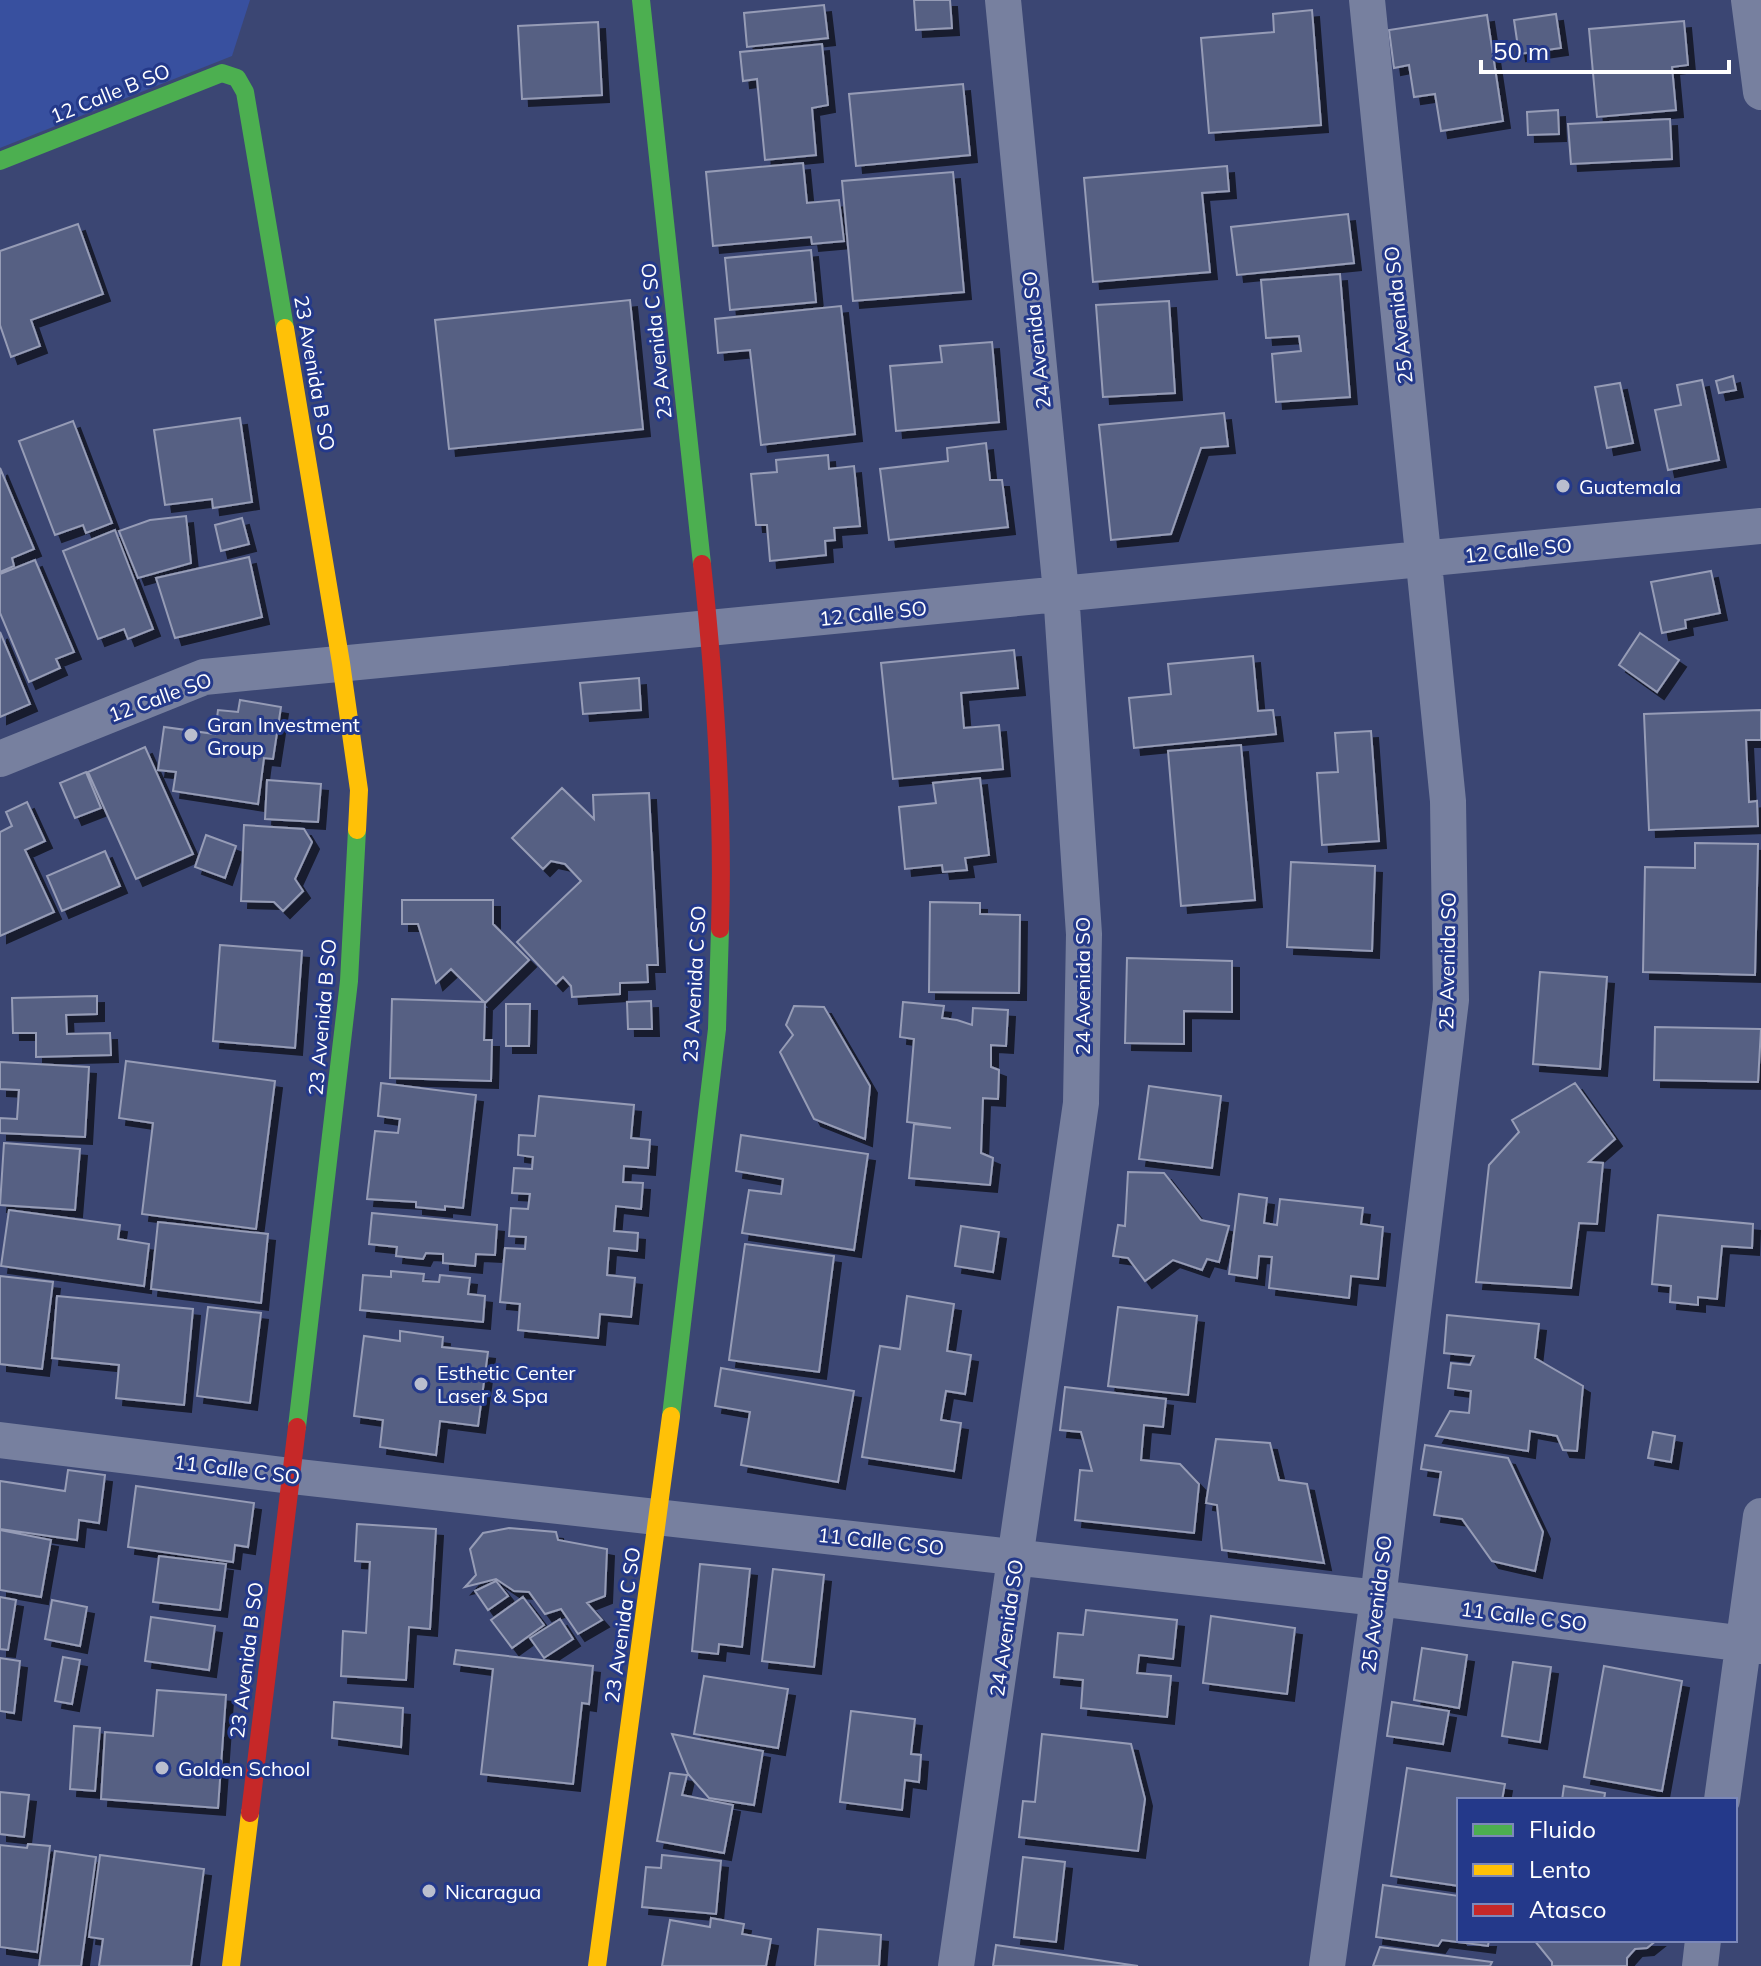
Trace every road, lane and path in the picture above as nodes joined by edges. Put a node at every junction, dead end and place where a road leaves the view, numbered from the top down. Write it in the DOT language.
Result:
graph roads {
  1 [pos="641,0"];
  2 [pos="1003,0"];
  3 [pos="1367,0"];
  4 [pos="1749,0"];
  5 [pos="237,78"];
  6 [pos="1761,92"];
  7 [pos="0,161"];
  8 [pos="1761,526"];
  9 [pos="1423,560"];
  10 [pos="1061,592"];
  11 [pos="709,630"];
  12 [pos="341,663"];
  13 [pos="0,759"];
  14 [pos="0,1440"];
  15 [pos="291,1476"];
  16 [pos="1761,1516"];
  17 [pos="659,1517"];
  18 [pos="1017,1557"];
  19 [pos="1378,1598"];
  20 [pos="1752,1644"];
  21 [pos="1722,1798"];
  22 [pos="1703,1942"];
  23 [pos="231,1966"];
  24 [pos="597,1966"];
  25 [pos="956,1966"];
  26 [pos="1327,1966"];
  27 [pos="1700,1966"];
  1 -- 11 [label="street, 23 Avenida C SO"];
  2 -- 10 [label="street, 24 Avenida SO"];
  3 -- 9 [label="street, 25 Avenida SO"];
  4 -- 6 [label="street"];
  5 -- 7 [label="street, 12 Calle B SO"];
  5 -- 12 [label="street, 23 Avenida B SO"];
  8 -- 9 [label="street, 12 Calle SO"];
  9 -- 10 [label="street, 12 Calle SO"];
  9 -- 19 [label="street, 25 Avenida SO"];
  10 -- 11 [label="street, 12 Calle SO"];
  10 -- 18 [label="street, 24 Avenida SO"];
  11 -- 12 [label="street, 12 Calle SO"];
  11 -- 17 [label="street, 23 Avenida C SO"];
  12 -- 13 [label="street, 12 Calle SO"];
  12 -- 15 [label="street, 23 Avenida B SO"];
  14 -- 15 [label="street, 11 Calle C SO"];
  15 -- 17 [label="street, 11 Calle C SO"];
  15 -- 23 [label="street, 23 Avenida B SO"];
  16 -- 20 [label="street"];
  17 -- 18 [label="street, 11 Calle C SO"];
  17 -- 24 [label="street, 23 Avenida C SO"];
  18 -- 19 [label="street, 11 Calle C SO"];
  18 -- 25 [label="street, 24 Avenida SO"];
  19 -- 20 [label="street, 11 Calle C SO"];
  19 -- 26 [label="street, 25 Avenida SO"];
  20 -- 21 [label="street"];
  22 -- 27 [label="street"];
}
